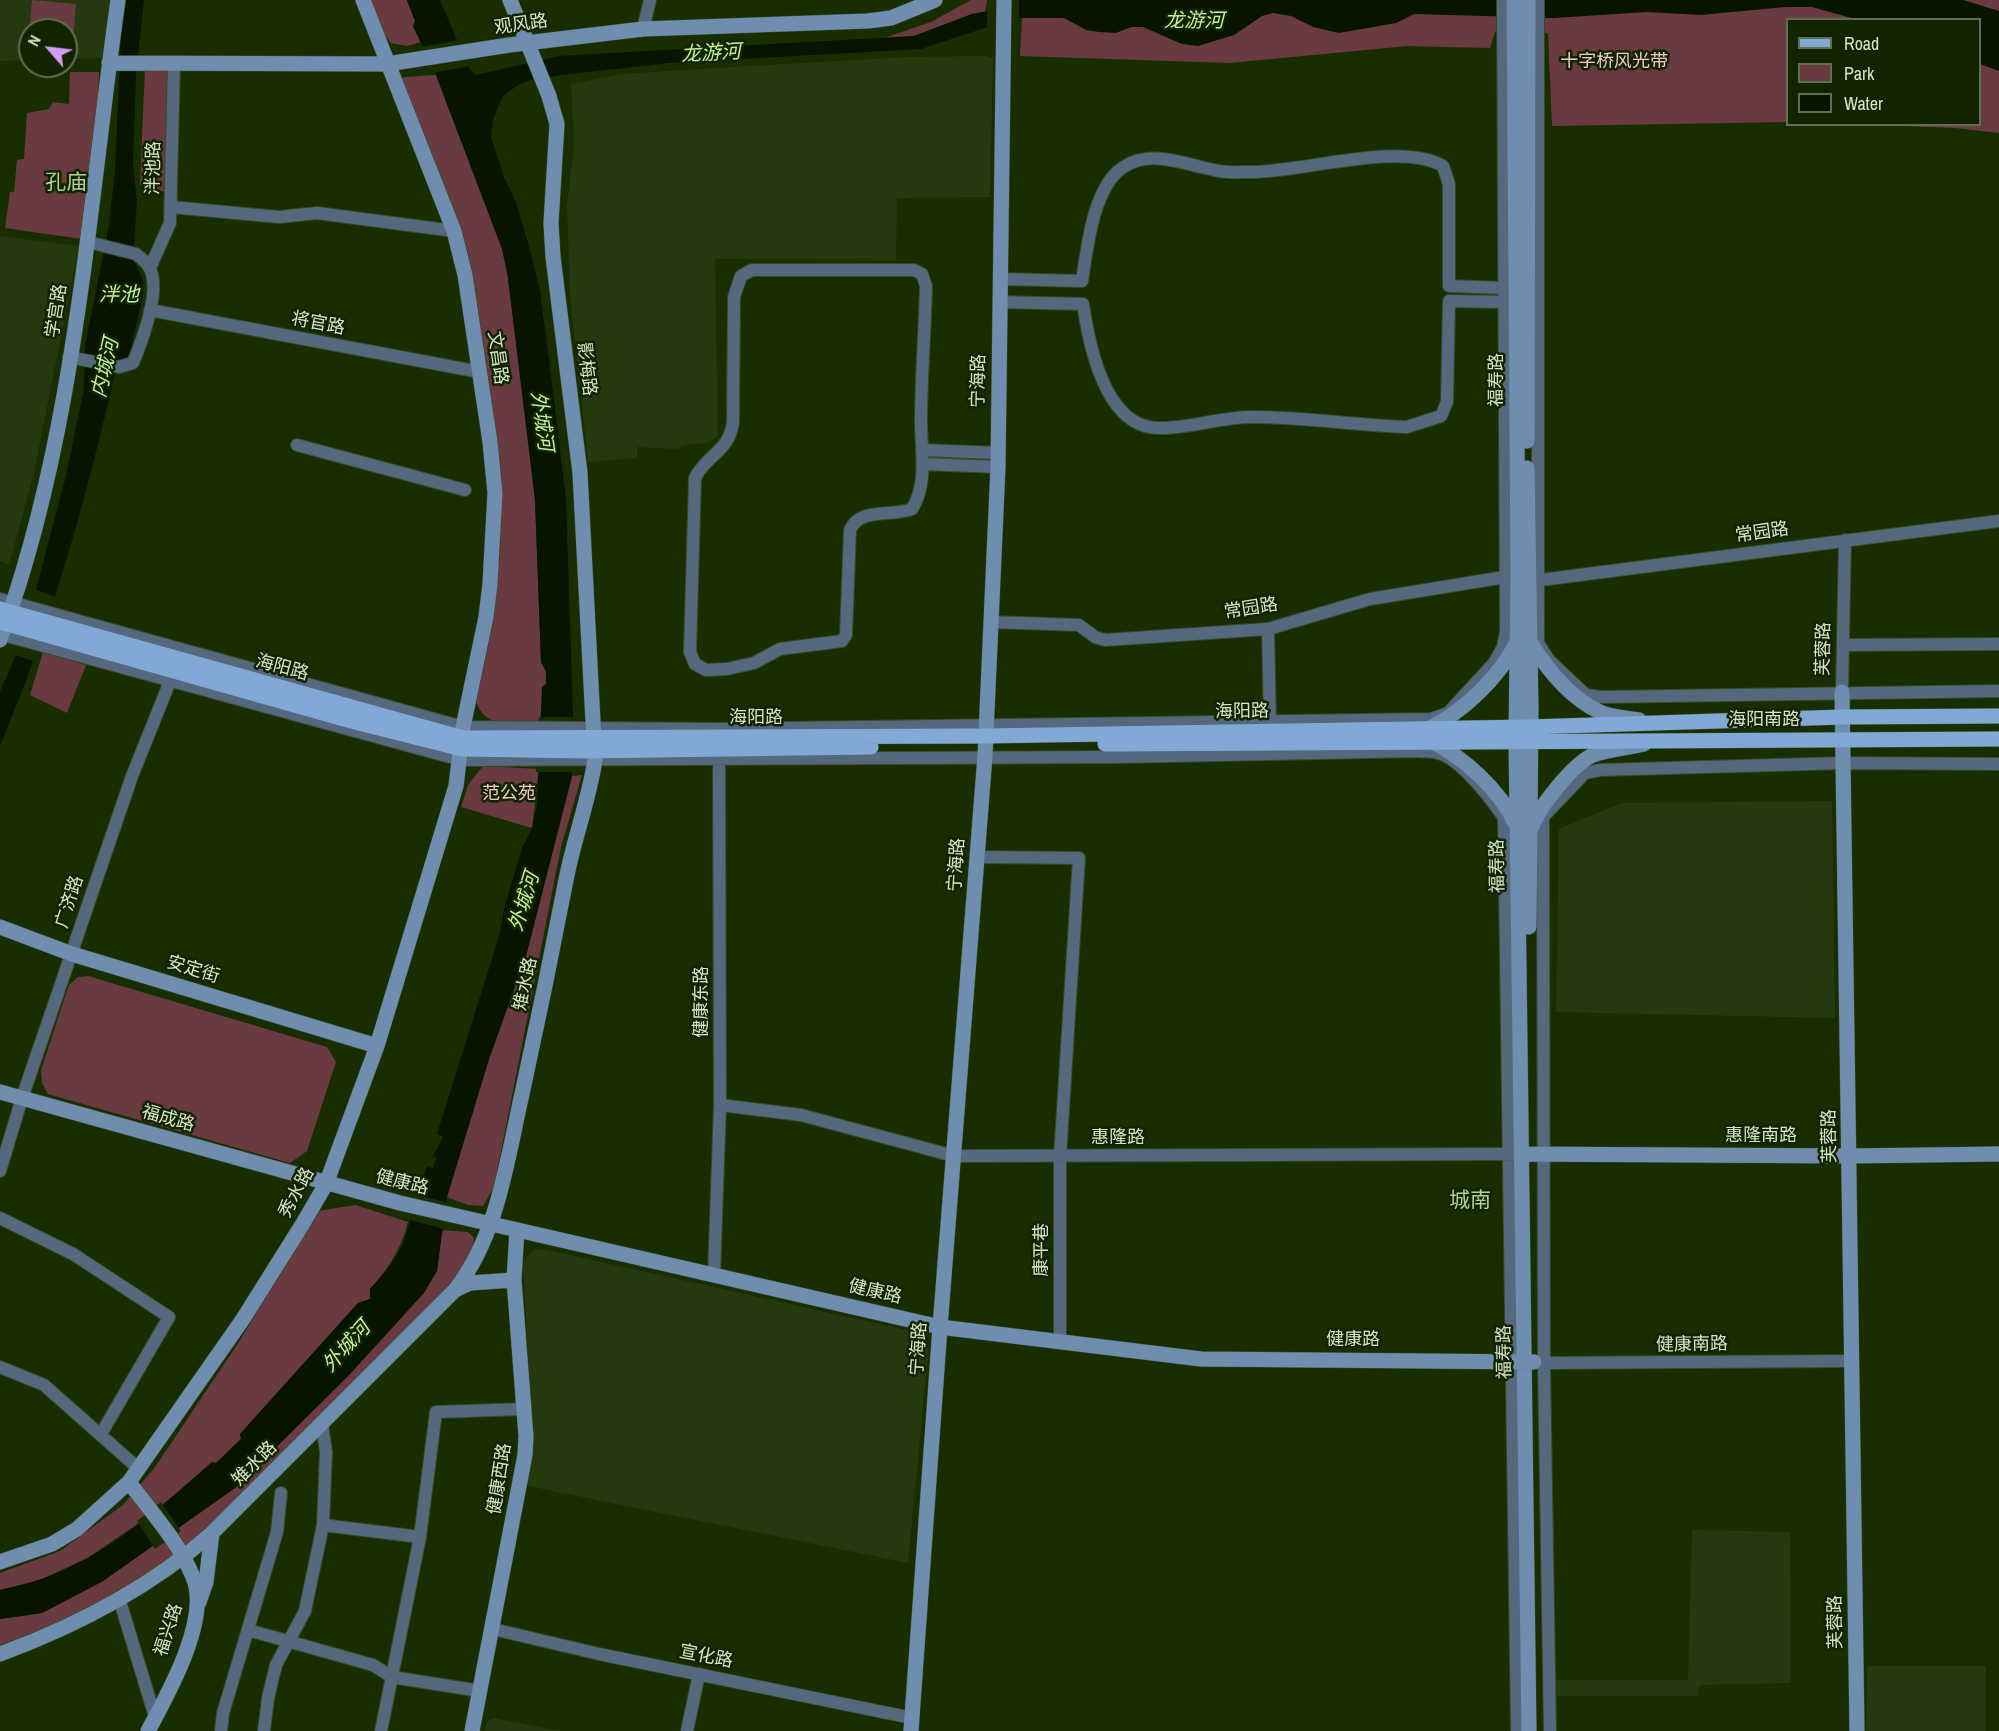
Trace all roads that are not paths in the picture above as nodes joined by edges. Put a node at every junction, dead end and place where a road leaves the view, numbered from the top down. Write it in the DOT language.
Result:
graph roads {
  1 [pos="118,0"];
  2 [pos="363,0"];
  3 [pos="510,0"];
  4 [pos="650,0"];
  5 [pos="935,0"];
  6 [pos="1004,0"];
  7 [pos="1503,0"];
  8 [pos="1514,0"];
  9 [pos="1528,0"];
  10 [pos="1539,0"];
  11 [pos="644,29"];
  12 [pos="531,50"];
  13 [pos="1527,55"];
  14 [pos="113,63"];
  15 [pos="174,64"];
  16 [pos="387,64"];
  17 [pos="171,207"];
  18 [pos="454,231"];
  19 [pos="88,242"];
  20 [pos="150,268"];
  21 [pos="1000,279"];
  22 [pos="1082,281"];
  23 [pos="1449,286"];
  24 [pos="1503,288"];
  25 [pos="1449,301"];
  26 [pos="999,302"];
  27 [pos="1503,302"];
  28 [pos="1083,304"];
  29 [pos="150,310"];
  30 [pos="69,357"];
  31 [pos="480,372"];
  32 [pos="297,445"];
  33 [pos="923,450"];
  34 [pos="998,460"];
  35 [pos="923,464"];
  36 [pos="465,490"];
  37 [pos="1999,521"];
  38 [pos="1845,540"];
  39 [pos="1523,578"];
  40 [pos="9,620"];
  41 [pos="990,622"];
  42 [pos="1268,629"];
  43 [pos="52,631"];
  44 [pos="1524,641"];
  45 [pos="1999,644"];
  46 [pos="1844,645"];
  47 [pos="178,666"];
  48 [pos="1999,691"];
  49 [pos="1842,692"];
  50 [pos="1999,716"];
  51 [pos="1843,717"];
  52 [pos="1270,723"];
  53 [pos="1656,723"];
  54 [pos="1523,733"];
  55 [pos="1430,734"];
  56 [pos="1843,739"];
  57 [pos="1999,739"];
  58 [pos="1660,740"];
  59 [pos="985,741"];
  60 [pos="462,743"];
  61 [pos="530,744"];
  62 [pos="590,744"];
  63 [pos="719,744"];
  64 [pos="1844,763"];
  65 [pos="1999,764"];
  66 [pos="1517,826"];
  67 [pos="1528,838"];
  68 [pos="977,857"];
  69 [pos="0,927"];
  70 [pos="72,954"];
  71 [pos="377,1046"];
  72 [pos="0,1092"];
  73 [pos="22,1098"];
  74 [pos="720,1105"];
  75 [pos="1527,1154"];
  76 [pos="1999,1154"];
  77 [pos="954,1156"];
  78 [pos="1850,1156"];
  79 [pos="1060,1157"];
  80 [pos="0,1171"];
  81 [pos="326,1184"];
  82 [pos="0,1218"];
  83 [pos="491,1224"];
  84 [pos="517,1230"];
  85 [pos="714,1275"];
  86 [pos="514,1280"];
  87 [pos="455,1290"];
  88 [pos="940,1327"];
  89 [pos="1060,1343"];
  90 [pos="1851,1361"];
  91 [pos="1529,1362"];
  92 [pos="0,1367"];
  93 [pos="524,1409"];
  94 [pos="322,1425"];
  95 [pos="101,1434"];
  96 [pos="139,1469"];
  97 [pos="129,1482"];
  98 [pos="281,1492"];
  99 [pos="323,1525"];
  100 [pos="212,1533"];
  101 [pos="420,1537"];
  102 [pos="180,1553"];
  103 [pos="0,1562"];
  104 [pos="119,1598"];
  105 [pos="199,1602"];
  106 [pos="492,1629"];
  107 [pos="248,1630"];
  108 [pos="288,1640"];
  109 [pos="0,1654"];
  110 [pos="699,1674"];
  111 [pos="392,1677"];
  112 [pos="480,1691"];
  113 [pos="152,1724"];
  114 [pos="912,1725"];
  115 [pos="220,1731"];
  116 [pos="264,1731"];
  117 [pos="381,1731"];
  118 [pos="472,1731"];
  119 [pos="687,1731"];
  120 [pos="1517,1731"];
  121 [pos="1529,1731"];
  122 [pos="1538,1731"];
  123 [pos="1550,1731"];
  124 [pos="1857,1731"];
  1 -- 14 [label="street, 学宫路"];
  2 -- 16 [label="street, 文昌路"];
  3 -- 12 [label="street, 影梅路"];
  4 -- 11 [label="street"];
  5 -- 11 [label="street, 观风路"];
  6 -- 21 [label="street, 宁海路"];
  7 -- 24 [label="street"];
  8 -- 13 [label="street, 福寿路"];
  9 -- 13 [label="street, 福寿路"];
  10 -- 13 [label="street"];
  11 -- 12 [label="street, 观风路"];
  12 -- 16 [label="street, 观风路"];
  12 -- 62 [label="street, 影梅路"];
  13 -- 39 [label="street, 福寿路"];
  14 -- 15 [label="street, 观风路"];
  14 -- 19 [label="street, 学宫路"];
  15 -- 16 [label="street, 观风路"];
  15 -- 17 [label="street, 泮池路"];
  16 -- 18 [label="street, 文昌路"];
  17 -- 18 [label="street"];
  17 -- 20 [label="street, 泮池路"];
  18 -- 31 [label="street, 文昌路"];
  19 -- 20 [label="street"];
  19 -- 30 [label="street, 学宫路"];
  20 -- 29 [label="street, 泮池路"];
  21 -- 22 [label="street"];
  21 -- 26 [label="street, 宁海路"];
  22 -- 23 [label="street"];
  22 -- 28 [label="street"];
  23 -- 24 [label="street"];
  23 -- 25 [label="street"];
  24 -- 27 [label="street"];
  25 -- 27 [label="street"];
  25 -- 28 [label="street"];
  26 -- 28 [label="street"];
  26 -- 34 [label="street, 宁海路"];
  27 -- 39 [label="street"];
  29 -- 30 [label="street, 泮池路"];
  29 -- 31 [label="street, 将官路"];
  30 -- 40 [label="street, 学宫路"];
  31 -- 60 [label="street, 文昌路"];
  32 -- 36 [label="street"];
  33 -- 34 [label="street"];
  33 -- 35 [label="street"];
  33 -- 35 [label="street"];
  34 -- 35 [label="street"];
  34 -- 41 [label="street, 宁海路"];
  37 -- 38 [label="street, 常园路"];
  38 -- 39 [label="street, 常园路"];
  38 -- 46 [label="street, 芙蓉路"];
  39 -- 42 [label="street, 常园路"];
  39 -- 44 [label="street, 福寿路"];
  39 -- 49 [label="street"];
  39 -- 52 [label="street"];
  40 -- 43 [label="main road, 海阳路"];
  40 -- 43 [label="street"];
  41 -- 42 [label="street, 常园路"];
  41 -- 59 [label="street, 宁海路"];
  42 -- 52 [label="street"];
  43 -- 47 [label="main road, 海阳路"];
  43 -- 47 [label="street"];
  44 -- 53 [label="street"];
  44 -- 54 [label="street, 福寿路"];
  44 -- 55 [label="street"];
  45 -- 46 [label="street"];
  46 -- 49 [label="street, 芙蓉路"];
  47 -- 60 [label="main road, 海阳路"];
  47 -- 60 [label="street"];
  47 -- 70 [label="street, 广济路"];
  48 -- 49 [label="street"];
  49 -- 51 [label="street, 芙蓉路"];
  50 -- 51 [label="main road, 海阳南路"];
  51 -- 53 [label="main road, 海阳南路"];
  51 -- 56 [label="street, 芙蓉路"];
  52 -- 59 [label="street"];
  53 -- 54 [label="main road, 海阳南路"];
  54 -- 55 [label="main road, 海阳路"];
  54 -- 58 [label="main road, 海阳南路"];
  54 -- 66 [label="street, 福寿路"];
  54 -- 67 [label="street, 福寿路"];
  55 -- 59 [label="main road, 海阳路"];
  55 -- 66 [label="street"];
  56 -- 57 [label="main road, 海阳南路"];
  56 -- 58 [label="main road, 海阳南路"];
  56 -- 64 [label="street, 芙蓉路"];
  58 -- 67 [label="street"];
  59 -- 63 [label="main road, 海阳路"];
  59 -- 63 [label="street"];
  59 -- 68 [label="street, 宁海路"];
  59 -- 75 [label="street"];
  60 -- 61 [label="main road, 海阳路"];
  60 -- 61 [label="street"];
  60 -- 71 [label="street, 秀水路"];
  61 -- 62 [label="main road, 海阳路"];
  61 -- 62 [label="street"];
  62 -- 63 [label="main road, 海阳路"];
  62 -- 63 [label="street"];
  62 -- 83 [label="street, 雉水路"];
  63 -- 74 [label="street, 健康东路"];
  64 -- 65 [label="street"];
  64 -- 75 [label="street"];
  64 -- 78 [label="street, 芙蓉路"];
  66 -- 75 [label="street, 福寿路"];
  67 -- 75 [label="street, 福寿路"];
  68 -- 77 [label="street, 宁海路"];
  68 -- 79 [label="street, 康平巷"];
  69 -- 70 [label="street, 安定街"];
  70 -- 71 [label="street, 安定街"];
  70 -- 73 [label="street, 广济路"];
  71 -- 81 [label="street, 秀水路"];
  72 -- 73 [label="street, 福成路"];
  73 -- 80 [label="street, 广济路"];
  73 -- 81 [label="street, 福成路"];
  74 -- 77 [label="street, 惠隆路"];
  74 -- 85 [label="street, 健康东路"];
  75 -- 78 [label="street, 惠隆南路"];
  75 -- 79 [label="street, 惠隆路"];
  75 -- 91 [label="street, 福寿路"];
  75 -- 91 [label="street"];
  76 -- 78 [label="street, 惠隆南路"];
  77 -- 79 [label="street, 惠隆路"];
  77 -- 88 [label="street, 宁海路"];
  78 -- 90 [label="street, 芙蓉路"];
  79 -- 89 [label="street, 康平巷"];
  81 -- 83 [label="street, 健康路"];
  81 -- 96 [label="street, 秀水路"];
  82 -- 95 [label="street"];
  83 -- 84 [label="street, 健康路"];
  83 -- 87 [label="street, 雉水路"];
  84 -- 85 [label="street, 健康路"];
  84 -- 86 [label="street, 健康西路"];
  85 -- 88 [label="street, 健康路"];
  86 -- 87 [label="street, 雉水路"];
  86 -- 93 [label="street, 健康西路"];
  87 -- 94 [label="street, 雉水路"];
  88 -- 89 [label="street, 健康路"];
  88 -- 114 [label="street, 宁海路"];
  89 -- 91 [label="street, 健康路"];
  90 -- 91 [label="street, 健康南路"];
  90 -- 124 [label="street, 芙蓉路"];
  91 -- 120 [label="street"];
  91 -- 121 [label="street, 福寿路"];
  91 -- 122 [label="street, 福寿路"];
  91 -- 123 [label="street"];
  92 -- 95 [label="street"];
  93 -- 101 [label="street"];
  93 -- 106 [label="street, 健康西路"];
  94 -- 99 [label="street"];
  94 -- 100 [label="street, 雉水路"];
  95 -- 96 [label="street"];
  96 -- 97 [label="street, 秀水路"];
  97 -- 102 [label="street, 福兴路"];
  97 -- 103 [label="street, 秀水路"];
  98 -- 107 [label="street"];
  99 -- 101 [label="street"];
  99 -- 108 [label="street"];
  100 -- 102 [label="street, 雉水路"];
  100 -- 105 [label="street"];
  101 -- 111 [label="street"];
  102 -- 104 [label="street, 雉水路"];
  102 -- 105 [label="street, 福兴路"];
  104 -- 109 [label="street, 雉水路"];
  104 -- 113 [label="street"];
  105 -- 113 [label="street, 福兴路"];
  106 -- 110 [label="street, 宣化路"];
  106 -- 112 [label="street, 健康西路"];
  107 -- 108 [label="street"];
  107 -- 115 [label="street"];
  108 -- 111 [label="street"];
  108 -- 116 [label="street"];
  110 -- 114 [label="street, 宣化路"];
  110 -- 119 [label="street"];
  111 -- 112 [label="street"];
  111 -- 117 [label="street"];
  112 -- 118 [label="street, 健康西路"];
}
